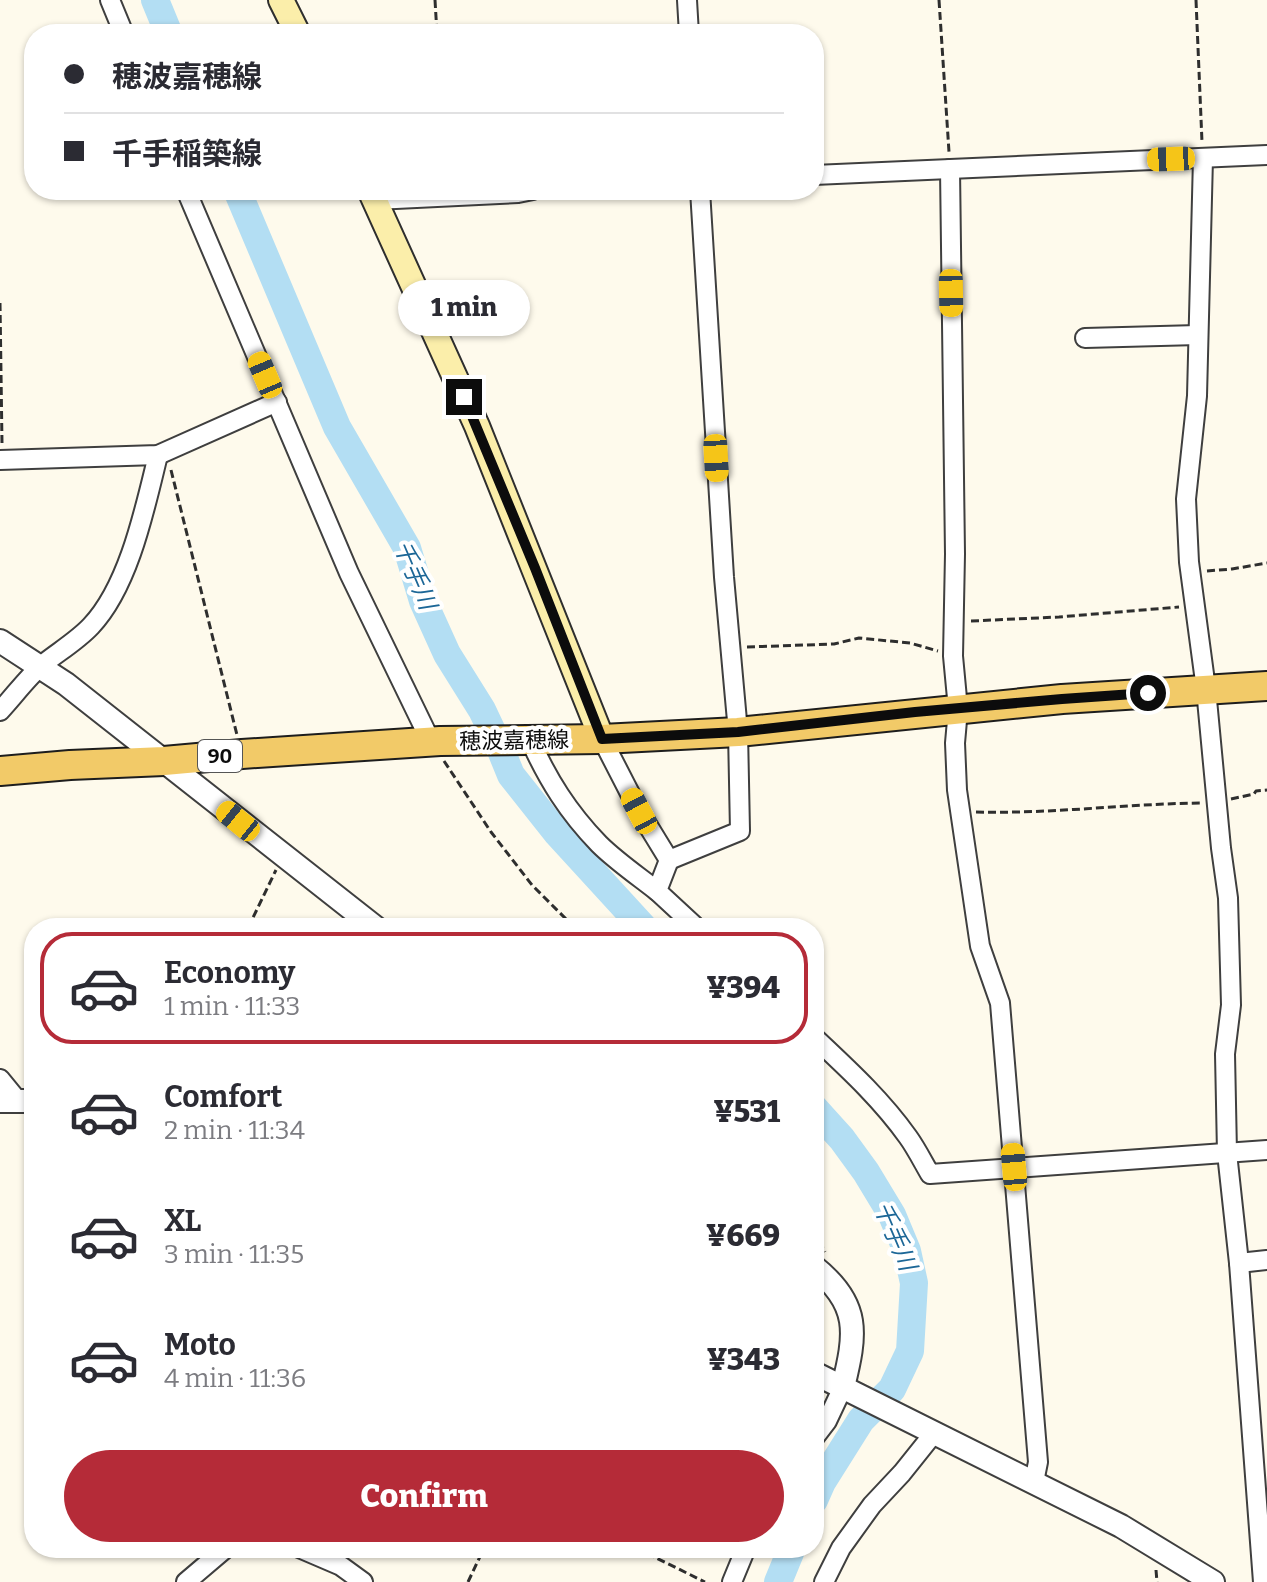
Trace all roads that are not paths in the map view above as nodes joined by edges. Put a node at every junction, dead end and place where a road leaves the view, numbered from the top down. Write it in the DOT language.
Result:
graph roads {
  1 [pos="110,0"];
  2 [pos="281,0"];
  3 [pos="687,0"];
  4 [pos="120,24"];
  5 [pos="293,24"];
  6 [pos="688,24"];
  7 [pos="1267,155"];
  8 [pos="1203,158"];
  9 [pos="950,169"];
  10 [pos="824,175"];
  11 [pos="190,200"];
  12 [pos="375,200"];
  13 [pos="701,200"];
  14 [pos="1198,335"];
  15 [pos="1085,338"];
  16 [pos="277,402"];
  17 [pos="162,453"];
  18 [pos="1,460"];
  19 [pos="0,641"];
  20 [pos="40,667"];
  21 [pos="1267,686"];
  22 [pos="1206,689"];
  23 [pos="958,709"];
  24 [pos="0,711"];
  25 [pos="738,732"];
  26 [pos="602,739"];
  27 [pos="527,740"];
  28 [pos="436,741"];
  29 [pos="164,761"];
  30 [pos="0,771"];
  31 [pos="669,860"];
  32 [pos="657,891"];
  33 [pos="363,918"];
  34 [pos="686,918"];
  35 [pos="824,1046"];
  36 [pos="0,1079"];
  37 [pos="17,1101"];
  38 [pos="1267,1150"];
  39 [pos="1227,1153"];
  40 [pos="1014,1167"];
  41 [pos="1267,1260"];
  42 [pos="1239,1263"];
  43 [pos="824,1275"];
  44 [pos="824,1378"];
  45 [pos="843,1387"];
  46 [pos="824,1425"];
  47 [pos="929,1431"];
  48 [pos="1260,1453"];
  49 [pos="1034,1482"];
  50 [pos="214,1558"];
  51 [pos="322,1558"];
  52 [pos="742,1558"];
  53 [pos="186,1582"];
  54 [pos="363,1582"];
  55 [pos="732,1582"];
  56 [pos="824,1582"];
  57 [pos="1213,1582"];
  58 [pos="1263,1582"];
  1 -- 4 [label="street"];
  2 -- 5 [label="main road"];
  3 -- 6 [label="street"];
  7 -- 8 [label="street"];
  8 -- 9 [label="street"];
  8 -- 14 [label="street"];
  9 -- 10 [label="street"];
  9 -- 23 [label="street"];
  11 -- 16 [label="street"];
  12 -- 26 [label="main road"];
  13 -- 25 [label="street"];
  14 -- 15 [label="street"];
  14 -- 22 [label="street"];
  16 -- 17 [label="street"];
  16 -- 28 [label="street"];
  17 -- 18 [label="street"];
  17 -- 20 [label="street"];
  19 -- 20 [label="street"];
  20 -- 24 [label="street"];
  20 -- 29 [label="street"];
  21 -- 22 [label="main road, 穂波嘉穂線 / 90"];
  22 -- 23 [label="main road, 穂波嘉穂線 / 90"];
  22 -- 39 [label="street"];
  23 -- 25 [label="main road, 穂波嘉穂線 / 90"];
  23 -- 40 [label="street"];
  25 -- 26 [label="main road, 穂波嘉穂線 / 90"];
  25 -- 31 [label="street"];
  26 -- 27 [label="main road, 穂波嘉穂線 / 90"];
  26 -- 31 [label="street"];
  27 -- 28 [label="main road, 穂波嘉穂線 / 90"];
  27 -- 32 [label="street"];
  28 -- 29 [label="main road, 穂波嘉穂線 / 90"];
  29 -- 30 [label="main road, 穂波嘉穂線 / 90"];
  29 -- 33 [label="street"];
  31 -- 32 [label="street"];
  32 -- 34 [label="street"];
  35 -- 40 [label="street"];
  36 -- 37 [label="street"];
  38 -- 39 [label="street"];
  39 -- 40 [label="street"];
  39 -- 42 [label="street"];
  40 -- 49 [label="street"];
  41 -- 42 [label="street"];
  42 -- 48 [label="street"];
  43 -- 45 [label="street"];
  44 -- 45 [label="street"];
  45 -- 46 [label="street"];
  45 -- 47 [label="street"];
  47 -- 49 [label="street"];
  47 -- 56 [label="street"];
  48 -- 58 [label="street"];
  49 -- 57 [label="street"];
  50 -- 53 [label="street"];
  51 -- 54 [label="street"];
  52 -- 55 [label="street"];
}
